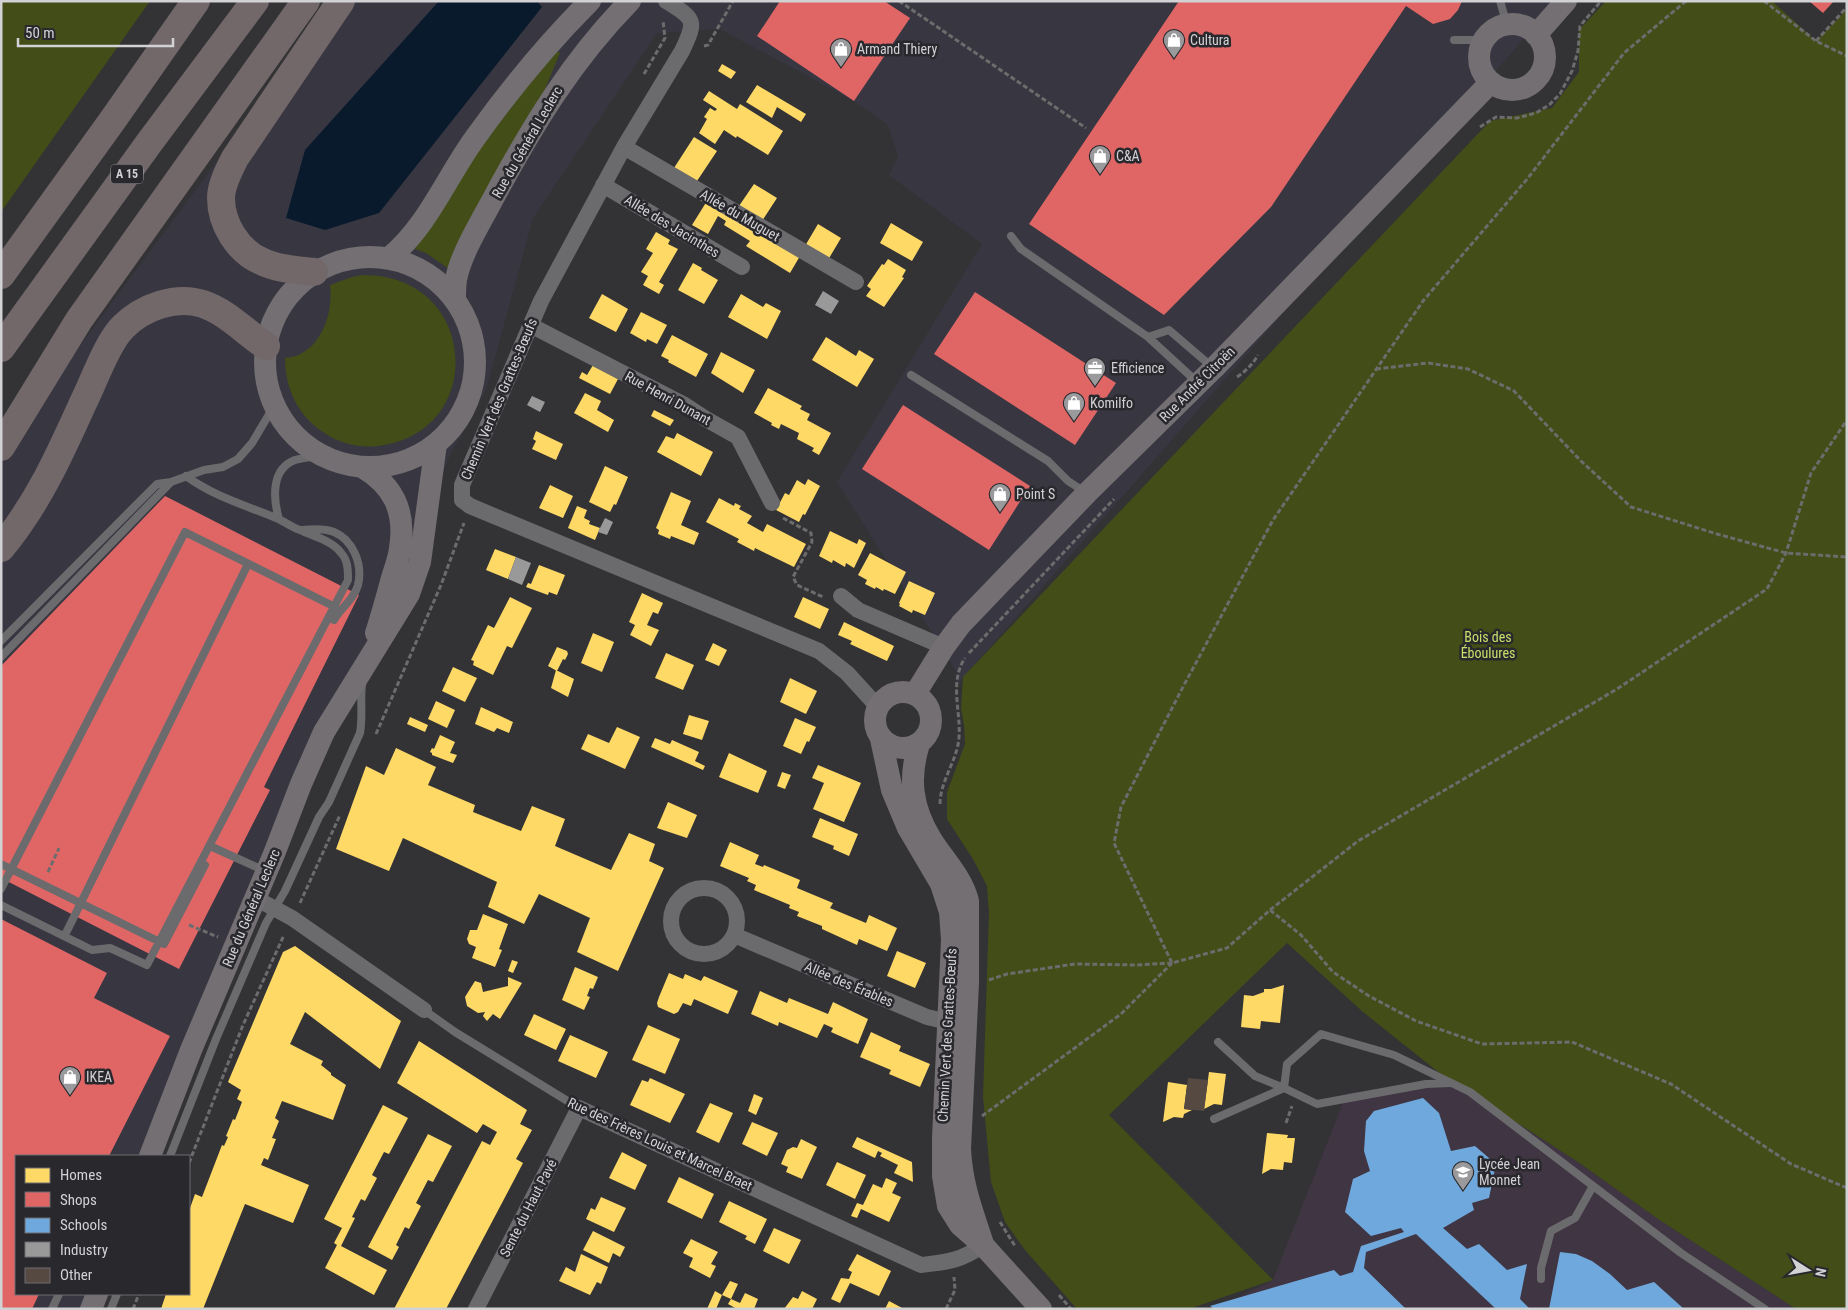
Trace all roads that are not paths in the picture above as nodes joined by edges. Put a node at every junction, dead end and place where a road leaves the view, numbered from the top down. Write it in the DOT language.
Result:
graph roads {
  1 [pos="196,1"];
  2 [pos="255,1"];
  3 [pos="306,1"];
  4 [pos="341,1"];
  5 [pos="630,1"];
  6 [pos="666,1"];
  7 [pos="1500,1"];
  8 [pos="1566,1"];
  9 [pos="576,12"];
  10 [pos="1507,25"];
  11 [pos="1536,35"];
  12 [pos="1454,40"];
  13 [pos="1484,40"];
  14 [pos="1490,82"];
  15 [pos="624,147"];
  16 [pos="603,185"];
  17 [pos="1011,236"];
  18 [pos="389,258"];
  19 [pos="742,267"];
  20 [pos="314,272"];
  21 [pos="1,274"];
  22 [pos="856,282"];
  23 [pos="454,299"];
  24 [pos="532,326"];
  25 [pos="1148,337"];
  26 [pos="266,346"];
  27 [pos="1,348"];
  28 [pos="911,375"];
  29 [pos="1215,378"];
  30 [pos="274,406"];
  31 [pos="436,444"];
  32 [pos="1,447"];
  33 [pos="323,456"];
  34 [pos="362,467"];
  35 [pos="186,476"];
  36 [pos="171,482"];
  37 [pos="1087,493"];
  38 [pos="772,503"];
  39 [pos="279,519"];
  40 [pos="299,530"];
  41 [pos="1,548"];
  42 [pos="248,564"];
  43 [pos="833,597"];
  44 [pos="335,607"];
  45 [pos="1,641"];
  46 [pos="944,647"];
  47 [pos="1,657"];
  48 [pos="365,667"];
  49 [pos="915,694"];
  50 [pos="878,707"];
  51 [pos="881,739"];
  52 [pos="918,744"];
  53 [pos="210,846"];
  54 [pos="1,864"];
  55 [pos="266,871"];
  56 [pos="947,877"];
  57 [pos="1,889"];
  58 [pos="255,898"];
  59 [pos="1,905"];
  60 [pos="275,908"];
  61 [pos="65,935"];
  62 [pos="734,935"];
  63 [pos="424,1010"];
  64 [pos="957,1020"];
  65 [pos="1218,1042"];
  66 [pos="1450,1083"];
  67 [pos="1284,1088"];
  68 [pos="579,1108"];
  69 [pos="1214,1119"];
  70 [pos="150,1155"];
  71 [pos="170,1155"];
  72 [pos="1592,1186"];
  73 [pos="984,1245"];
  74 [pos="1541,1280"];
  75 [pos="59,1295"];
  76 [pos="97,1295"];
  77 [pos="116,1295"];
  78 [pos="52,1309"];
  79 [pos="91,1309"];
  80 [pos="111,1309"];
  81 [pos="476,1309"];
  82 [pos="1041,1309"];
  83 [pos="1765,1309"];
  1 -- 21 [label="highway"];
  2 -- 27 [label="highway, A 15"];
  3 -- 32 [label="highway"];
  4 -- 20 [label="highway"];
  5 -- 23 [label="main road, Rue du Général Leclerc"];
  6 -- 15 [label="street, Chemin Vert des Grattes-Bœufs"];
  7 -- 10 [label="lane"];
  8 -- 11 [label="main road"];
  9 -- 18 [label="main road"];
  10 -- 11 [label="main road"];
  10 -- 13 [label="main road"];
  11 -- 14 [label="main road"];
  12 -- 13 [label="lane"];
  13 -- 14 [label="main road"];
  14 -- 29 [label="main road, Rue André Citroën"];
  15 -- 16 [label="street, Chemin Vert des Grattes-Bœufs"];
  15 -- 22 [label="street, Allée du Muguet"];
  16 -- 19 [label="street, Allée des Jacinthes"];
  16 -- 24 [label="street, Chemin Vert des Grattes-Bœufs"];
  17 -- 25 [label="lane"];
  18 -- 20 [label="main road"];
  18 -- 23 [label="main road"];
  20 -- 26 [label="main road"];
  23 -- 31 [label="main road"];
  24 -- 38 [label="street, Rue Henri Dunant"];
  24 -- 50 [label="street, Chemin Vert des Grattes-Bœufs"];
  25 -- 29 [label="lane"];
  25 -- 29 [label="lane"];
  26 -- 30 [label="main road"];
  26 -- 41 [label="highway"];
  28 -- 37 [label="lane"];
  29 -- 37 [label="main road, Rue André Citroën"];
  30 -- 33 [label="main road"];
  30 -- 35 [label="lane"];
  31 -- 34 [label="main road"];
  31 -- 48 [label="main road, Rue du Général Leclerc"];
  33 -- 34 [label="main road"];
  33 -- 39 [label="lane"];
  34 -- 48 [label="main road, Rue du Général Leclerc"];
  35 -- 36 [label="lane"];
  35 -- 39 [label="lane"];
  36 -- 45 [label="lane"];
  36 -- 47 [label="lane"];
  37 -- 46 [label="main road, Rue André Citroën"];
  39 -- 40 [label="lane"];
  40 -- 44 [label="lane"];
  40 -- 54 [label="lane"];
  42 -- 44 [label="lane"];
  42 -- 57 [label="lane"];
  42 -- 61 [label="lane"];
  43 -- 46 [label="street"];
  44 -- 53 [label="lane"];
  46 -- 49 [label="main road, Rue André Citroën"];
  48 -- 55 [label="main road, Rue du Général Leclerc"];
  48 -- 60 [label="lane"];
  49 -- 50 [label="main road"];
  49 -- 52 [label="main road"];
  50 -- 51 [label="main road"];
  51 -- 52 [label="main road"];
  51 -- 56 [label="main road, Chemin Vert des Grattes-Bœufs"];
  52 -- 56 [label="main road"];
  53 -- 55 [label="lane"];
  53 -- 61 [label="lane"];
  55 -- 58 [label="main road, Rue du Général Leclerc"];
  56 -- 64 [label="main road, Chemin Vert des Grattes-Bœufs"];
  58 -- 60 [label="street, Rue des Frères Louis et Marcel Braet"];
  58 -- 70 [label="main road, Rue du Général Leclerc"];
  59 -- 61 [label="lane"];
  60 -- 63 [label="street, Rue des Frères Louis et Marcel Braet"];
  60 -- 71 [label="lane"];
  62 -- 62 [label="street"];
  62 -- 64 [label="street, Allée des Érables"];
  63 -- 68 [label="lane, Rue des Frères Louis et Marcel Braet"];
  64 -- 73 [label="main road, Chemin Vert des Grattes-Bœufs"];
  65 -- 67 [label="lane"];
  66 -- 67 [label="lane"];
  66 -- 67 [label="lane"];
  66 -- 72 [label="lane"];
  67 -- 69 [label="lane"];
  68 -- 73 [label="street, Rue des Frères Louis et Marcel Braet"];
  68 -- 81 [label="street, Sente du Haut Pavé"];
  72 -- 74 [label="lane"];
  72 -- 83 [label="lane"];
  73 -- 82 [label="main road, Chemin Vert des Grattes-Bœufs"];
  75 -- 78 [label="lane"];
  76 -- 79 [label="main road"];
  77 -- 80 [label="lane"];
}
